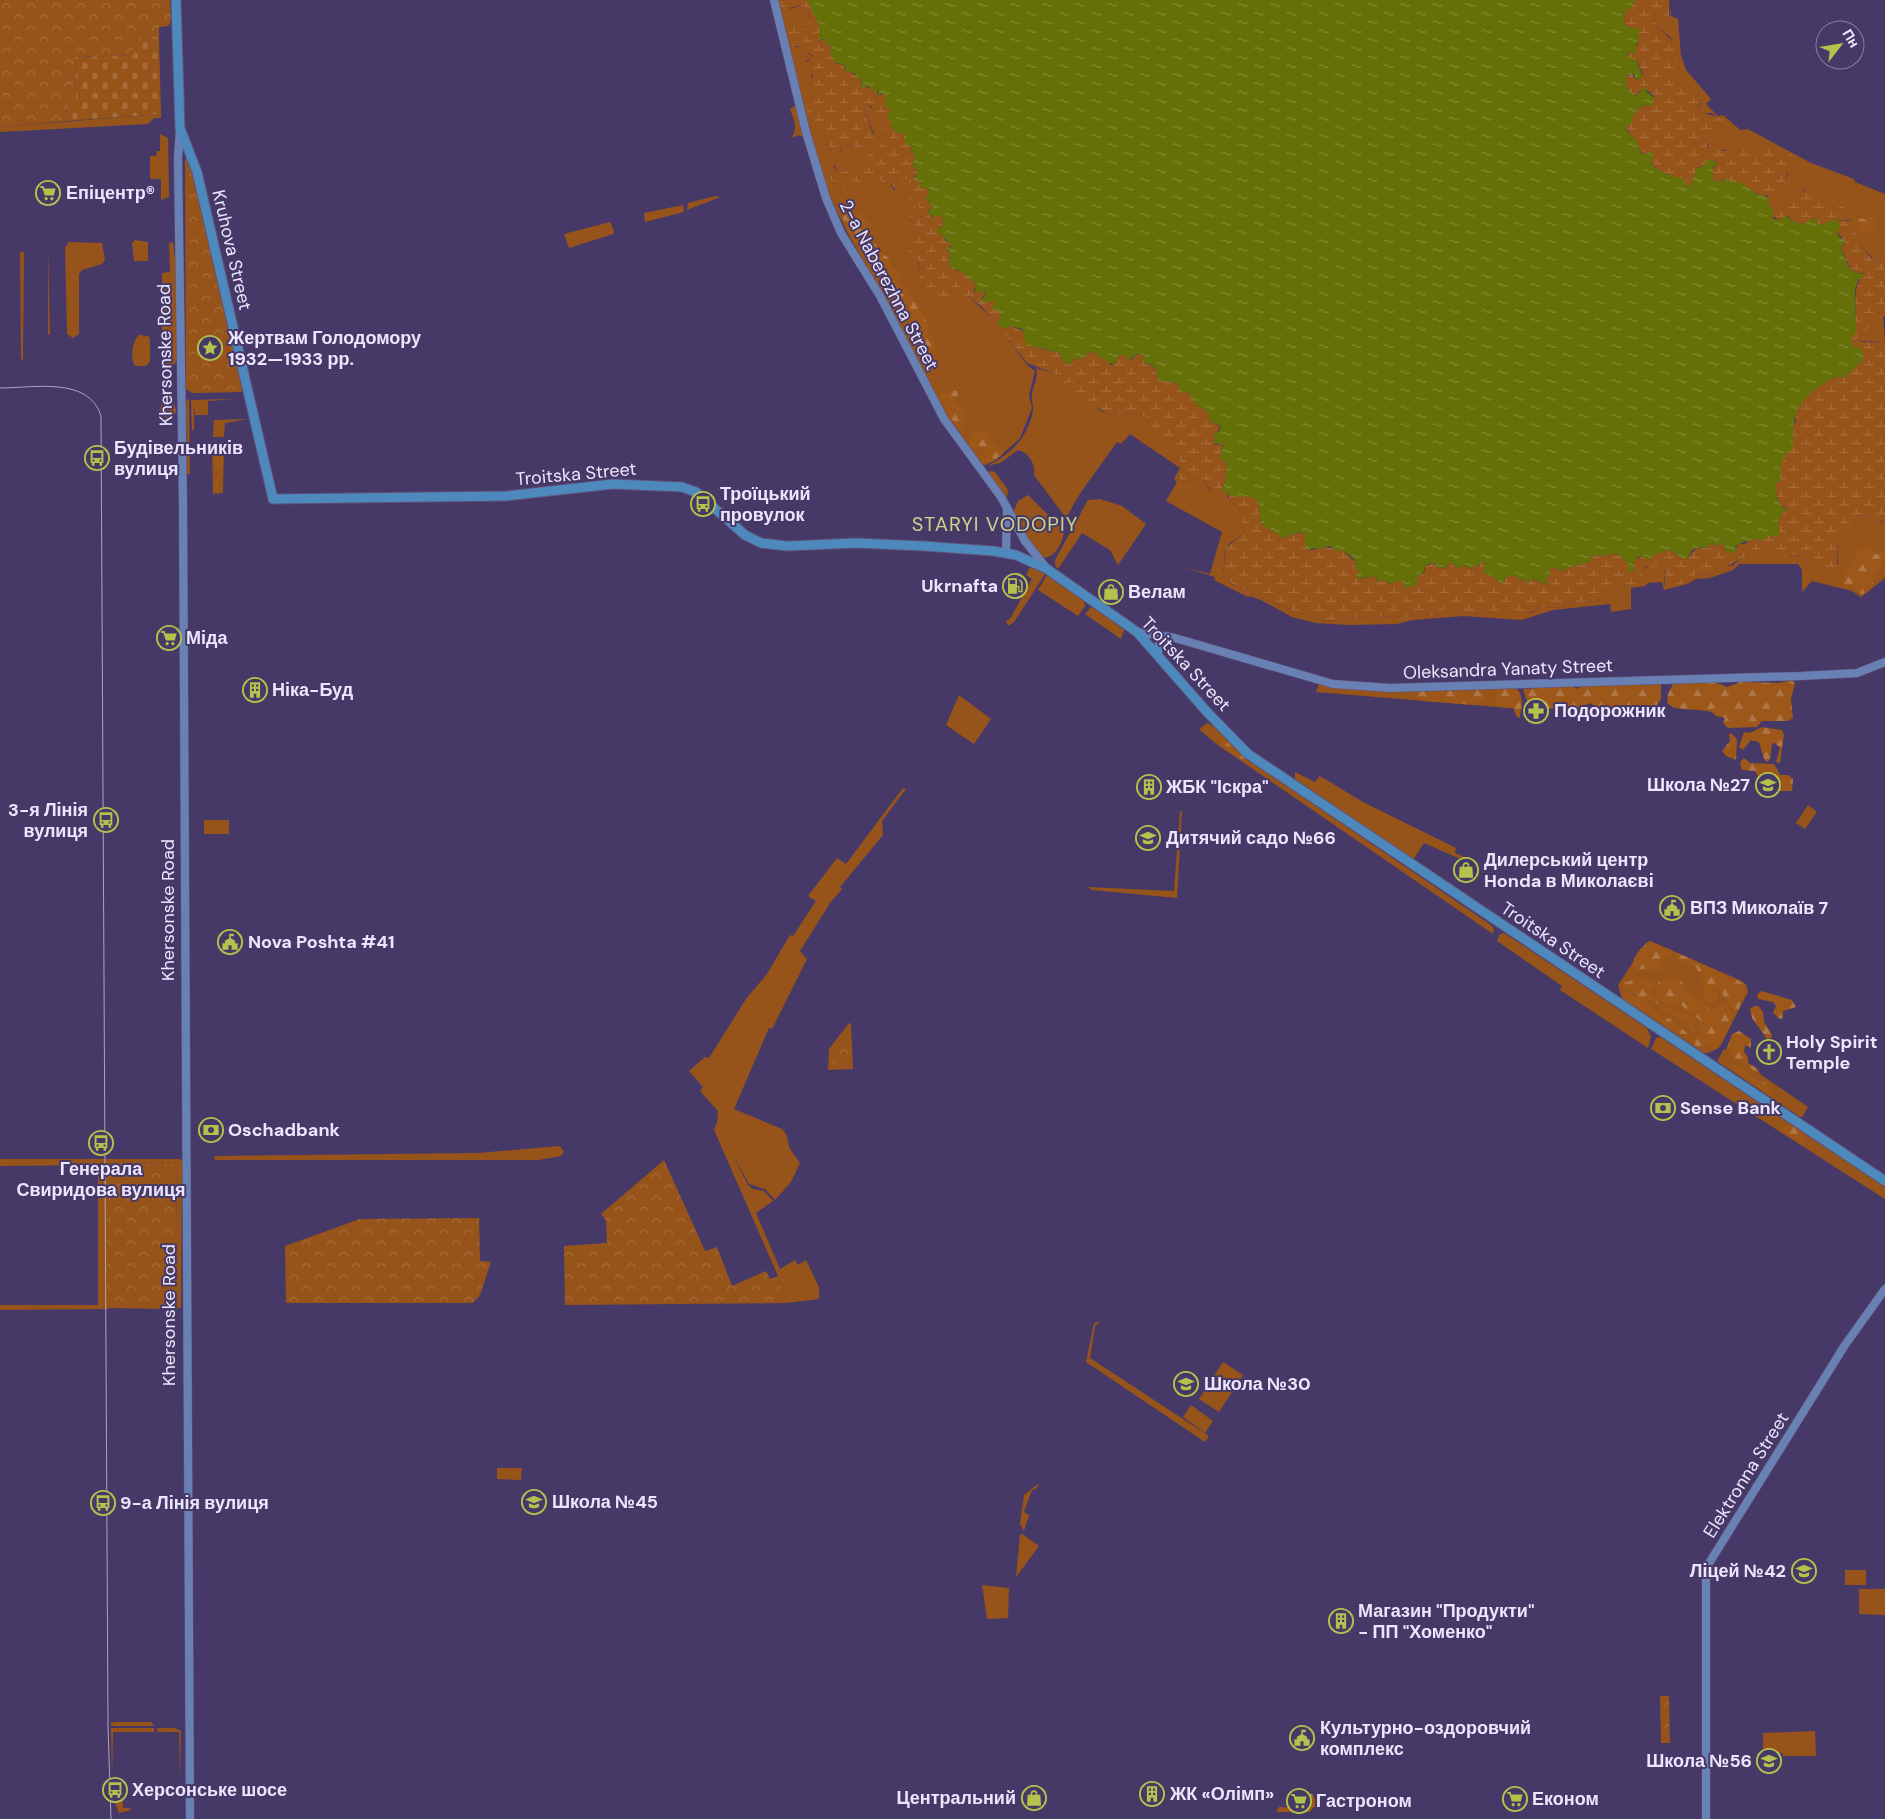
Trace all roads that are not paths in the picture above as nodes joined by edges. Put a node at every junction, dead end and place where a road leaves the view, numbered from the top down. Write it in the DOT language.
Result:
graph roads {
  1 [pos="176,0"];
  2 [pos="774,0"];
  3 [pos="180,128"];
  4 [pos="273,499"];
  5 [pos="1007,507"];
  6 [pos="1006,553"];
  7 [pos="1047,569"];
  8 [pos="1138,632"];
  9 [pos="1167,637"];
  10 [pos="1157,654"];
  11 [pos="1885,662"];
  12 [pos="1885,1180"];
  13 [pos="1885,1289"];
  14 [pos="190,1819"];
  15 [pos="1706,1819"];
  1 -- 3 [label="main road, Khersonske Road"];
  2 -- 5 [label="main road, 2-a Naberezhna Street"];
  3 -- 4 [label="main road, Kruhova Street"];
  3 -- 14 [label="main road, Khersonske Road"];
  4 -- 6 [label="main road, Troitska Street"];
  5 -- 6 [label="main road"];
  5 -- 7 [label="main road, 2-a Naberezhna Street"];
  6 -- 7 [label="main road, Troitska Street"];
  7 -- 8 [label="main road, Troitska Street"];
  8 -- 9 [label="main road, Oleksandra Yanaty Street"];
  8 -- 10 [label="main road, Troitska Street"];
  9 -- 10 [label="main road"];
  9 -- 11 [label="main road, Oleksandra Yanaty Street"];
  10 -- 12 [label="main road, Troitska Street"];
  13 -- 15 [label="main road, Elektronna Street"];
}
